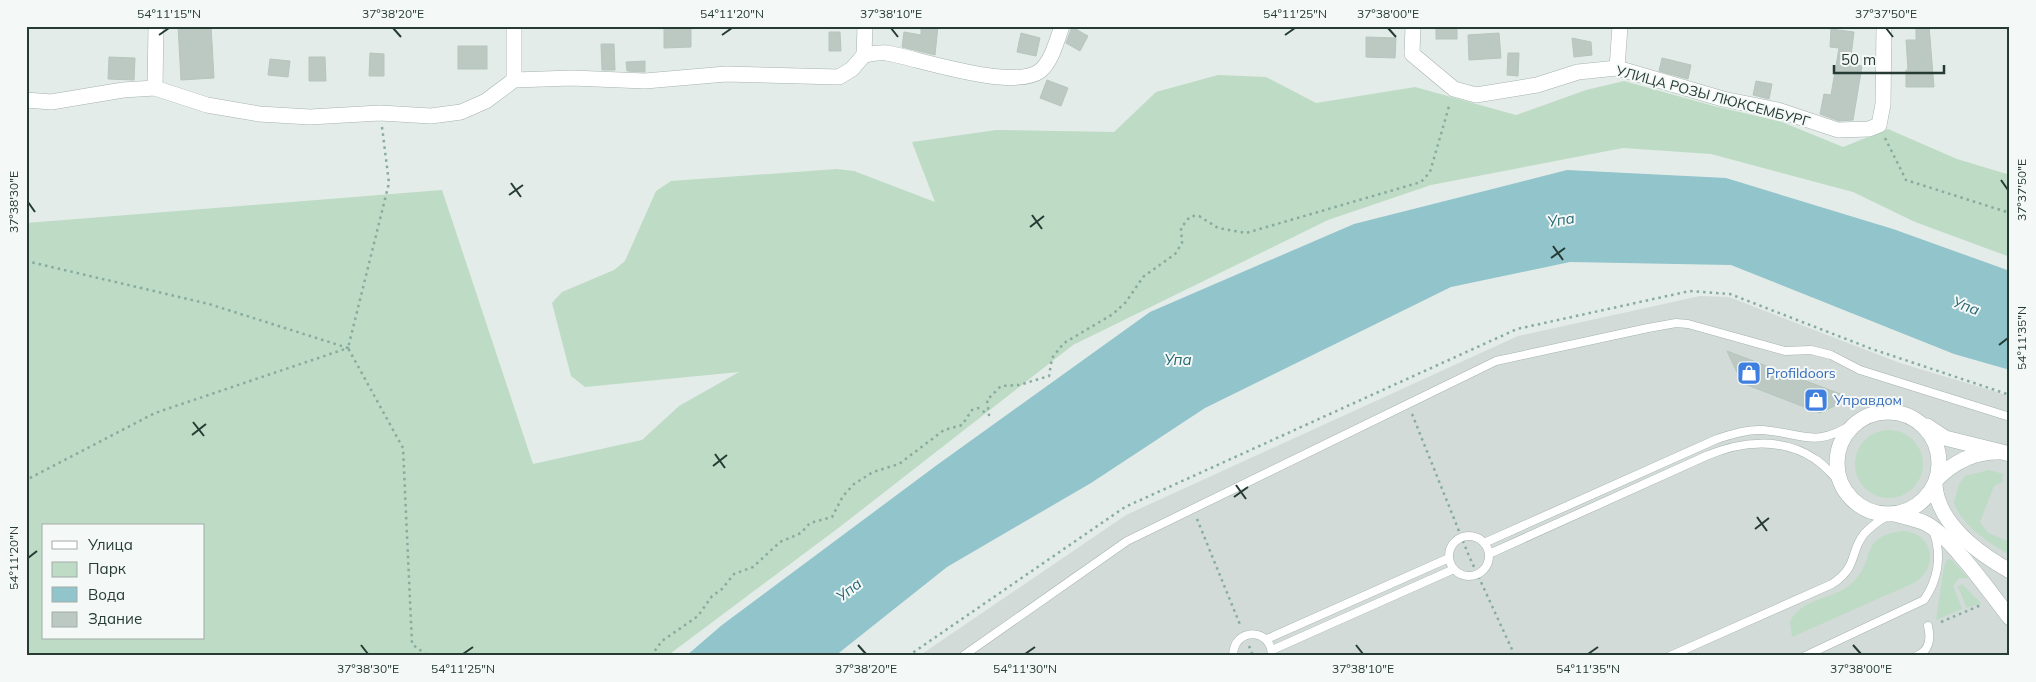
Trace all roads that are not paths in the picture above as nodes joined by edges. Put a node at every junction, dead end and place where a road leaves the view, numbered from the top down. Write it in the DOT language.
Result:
graph roads {
  1 [pos="156,26"];
  2 [pos="514,26"];
  3 [pos="865,26"];
  4 [pos="1062,26"];
  5 [pos="1413,26"];
  6 [pos="1620,26"];
  7 [pos="1884,26"];
  8 [pos="864,55"];
  9 [pos="1617,68"];
  10 [pos="514,80"];
  11 [pos="155,88"];
  12 [pos="26,100"];
  13 [pos="2010,417"];
  14 [pos="1857,422"];
  15 [pos="1920,422"];
  16 [pos="2007,453"];
  17 [pos="1936,482"];
  18 [pos="1841,484"];
  19 [pos="1892,514"];
  20 [pos="1933,529"];
  21 [pos="1484,543"];
  22 [pos="1489,554"];
  23 [pos="1449,558"];
  24 [pos="1454,569"];
  25 [pos="2010,571"];
  26 [pos="2010,618"];
  27 [pos="1928,626"];
  28 [pos="1267,639"];
  29 [pos="1272,653"];
  30 [pos="963,656"];
  31 [pos="1233,656"];
  32 [pos="1670,656"];
  33 [pos="1805,656"];
  34 [pos="1917,656"];
  1 -- 11 [label="street"];
  2 -- 10 [label="street"];
  3 -- 8 [label="street"];
  4 -- 8 [label="street"];
  5 -- 9 [label="street, УЛИЦА РОЗЫ ЛЮКСЕМБУРГ"];
  6 -- 9 [label="street"];
  7 -- 9 [label="street, УЛИЦА РОЗЫ ЛЮКСЕМБУРГ"];
  8 -- 10 [label="street"];
  10 -- 11 [label="street"];
  11 -- 12 [label="street"];
  13 -- 30 [label="lane"];
  14 -- 15 [label="street"];
  14 -- 18 [label="street"];
  14 -- 21 [label="lane"];
  15 -- 16 [label="street"];
  15 -- 17 [label="street"];
  16 -- 17 [label="street"];
  17 -- 19 [label="street"];
  17 -- 25 [label="street"];
  18 -- 19 [label="street"];
  18 -- 22 [label="lane"];
  19 -- 20 [label="street"];
  19 -- 32 [label="lane"];
  20 -- 26 [label="street"];
  20 -- 33 [label="lane"];
  21 -- 22 [label="lane"];
  21 -- 23 [label="lane"];
  22 -- 24 [label="lane"];
  23 -- 24 [label="lane"];
  23 -- 28 [label="lane"];
  24 -- 29 [label="lane"];
  27 -- 34 [label="lane"];
  28 -- 29 [label="lane"];
  28 -- 31 [label="lane"];
}
